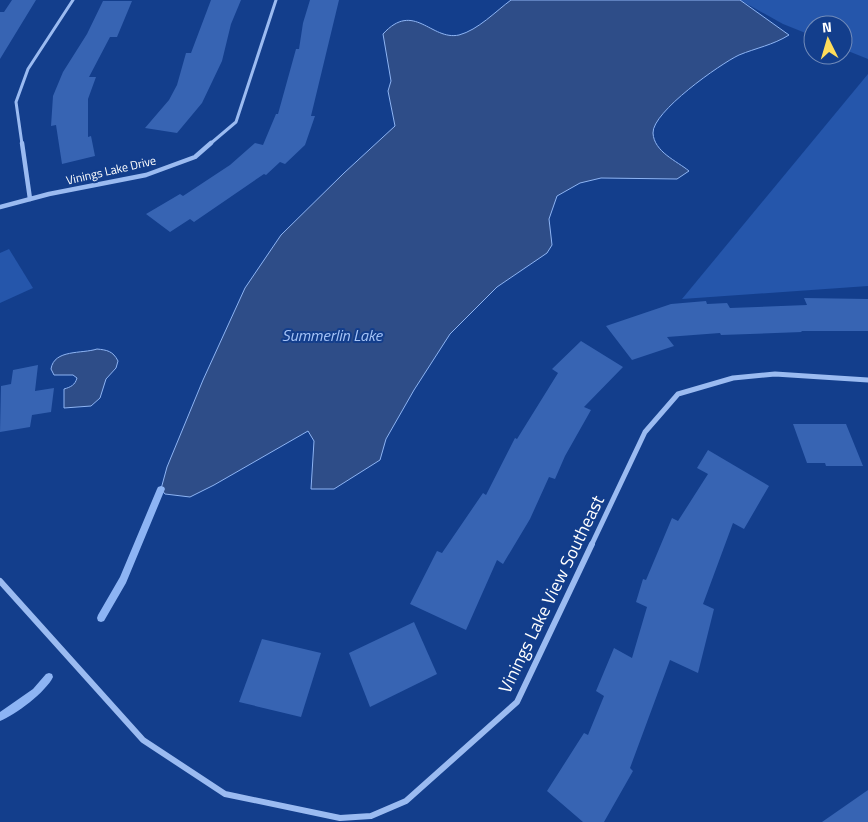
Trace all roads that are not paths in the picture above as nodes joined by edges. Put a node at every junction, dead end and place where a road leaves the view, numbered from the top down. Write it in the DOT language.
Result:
graph roads {
  1 [pos="73,0"];
  2 [pos="276,0"];
  3 [pos="30,199"];
  4 [pos="0,207"];
  5 [pos="868,380"];
  6 [pos="0,581"];
  7 [pos="372,819"];
  1 -- 3 [label="street"];
  2 -- 3 [label="street, Vinings Lake Drive"];
  3 -- 4 [label="street, Vinings Lake Drive"];
  5 -- 7 [label="street, Vinings Lake View Southeast"];
  6 -- 7 [label="street, Vinings Lake View Southeast"];
}
